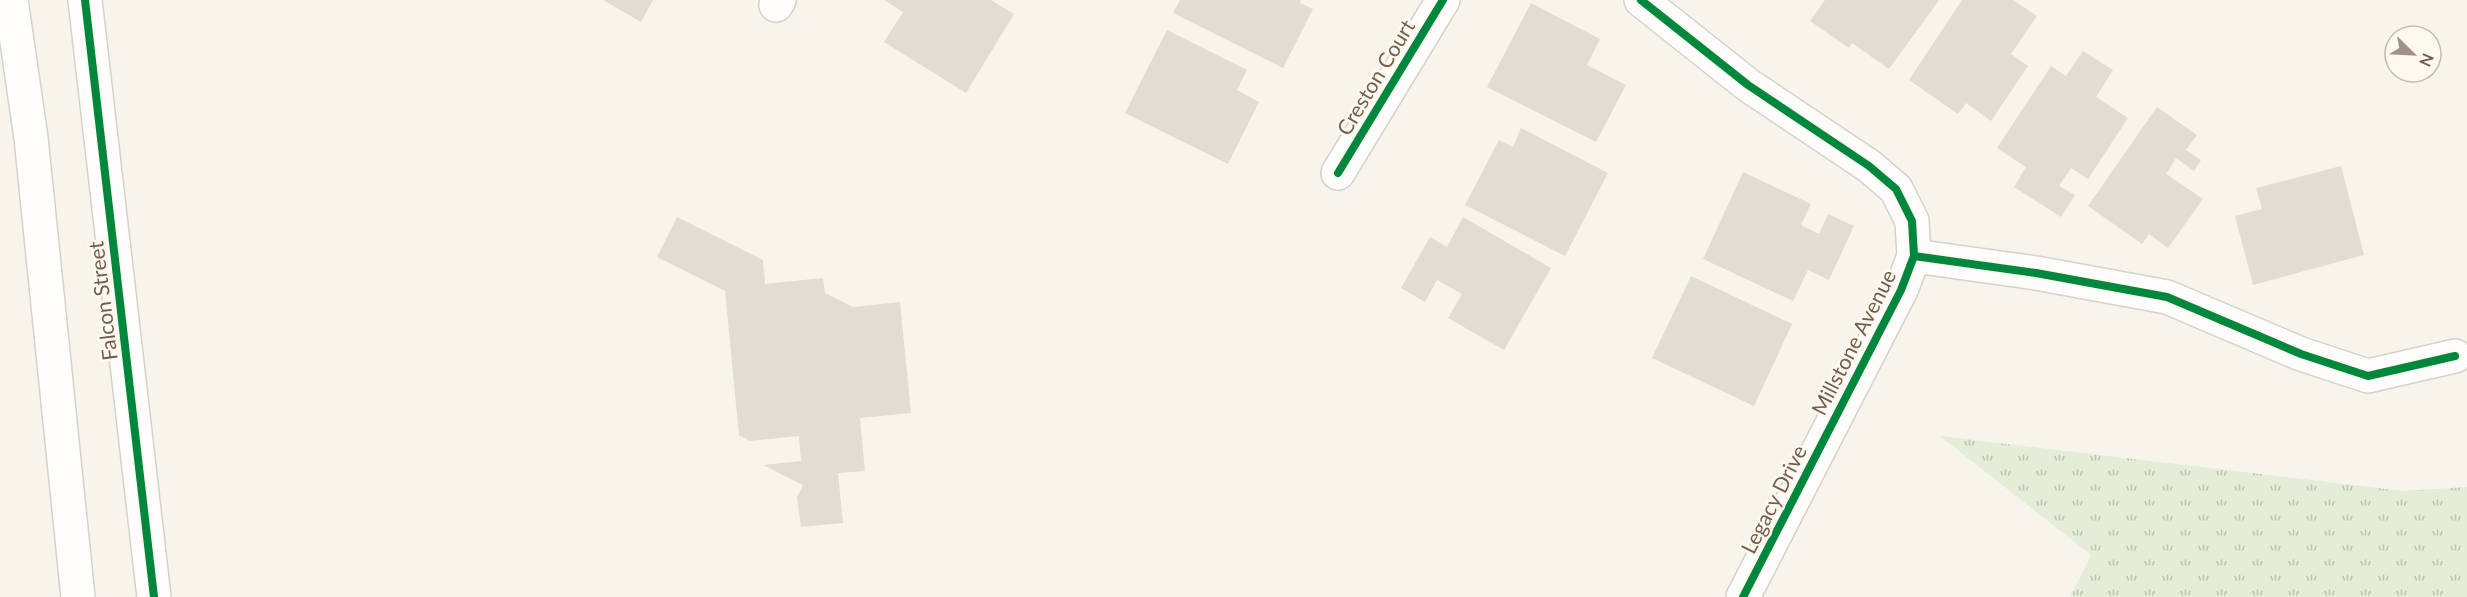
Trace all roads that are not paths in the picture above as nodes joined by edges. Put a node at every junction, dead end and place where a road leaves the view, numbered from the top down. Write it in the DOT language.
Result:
graph roads {
  1 [pos="11,0"];
  2 [pos="85,0"];
  3 [pos="1443,0"];
  4 [pos="1641,0"];
  5 [pos="1338,173"];
  6 [pos="1914,256"];
  7 [pos="2463,353"];
  8 [pos="78,597"];
  9 [pos="154,597"];
  10 [pos="1742,597"];
  1 -- 8 [label="street"];
  2 -- 9 [label="street, Falcon Street"];
  3 -- 5 [label="street, Creston Court"];
  4 -- 6 [label="street, Millstone Avenue"];
  6 -- 7 [label="street"];
  6 -- 10 [label="street, Millstone Avenue"];
}
